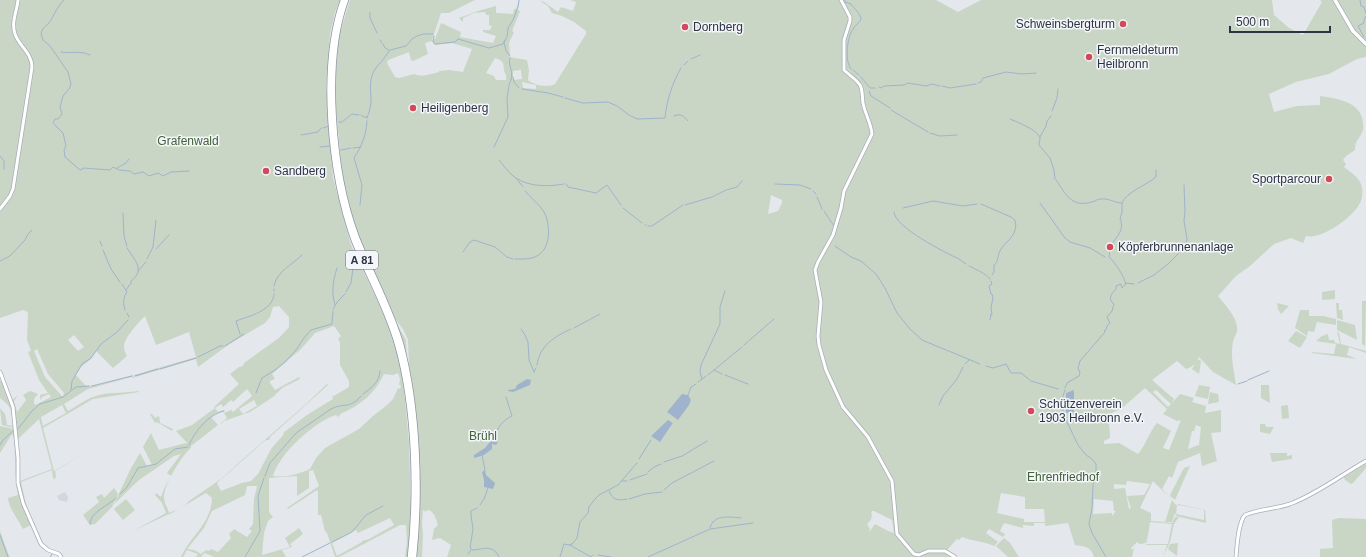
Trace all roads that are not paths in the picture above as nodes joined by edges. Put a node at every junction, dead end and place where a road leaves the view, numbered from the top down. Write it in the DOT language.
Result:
graph roads {
  1 [pos="18,0"];
  2 [pos="343,0"];
  3 [pos="346,0"];
  4 [pos="841,0"];
  5 [pos="1335,0"];
  6 [pos="1366,44"];
  7 [pos="0,209"];
  8 [pos="391,316"];
  9 [pos="396,322"];
  10 [pos="408,362"];
  11 [pos="407,370"];
  12 [pos="0,372"];
  13 [pos="1366,461"];
  14 [pos="61,557"];
  15 [pos="410,557"];
  16 [pos="414,557"];
  17 [pos="955,557"];
  18 [pos="1236,557"];
  1 -- 7 [label="street"];
  2 -- 15 [label="highway, A 81"];
  3 -- 8 [label="highway, A 81"];
  4 -- 17 [label="street"];
  5 -- 6 [label="main road"];
  8 -- 9 [label="highway"];
  8 -- 11 [label="highway, A 81"];
  10 -- 11 [label="highway"];
  11 -- 16 [label="highway, A 81"];
  12 -- 14 [label="street"];
  13 -- 18 [label="street"];
}
